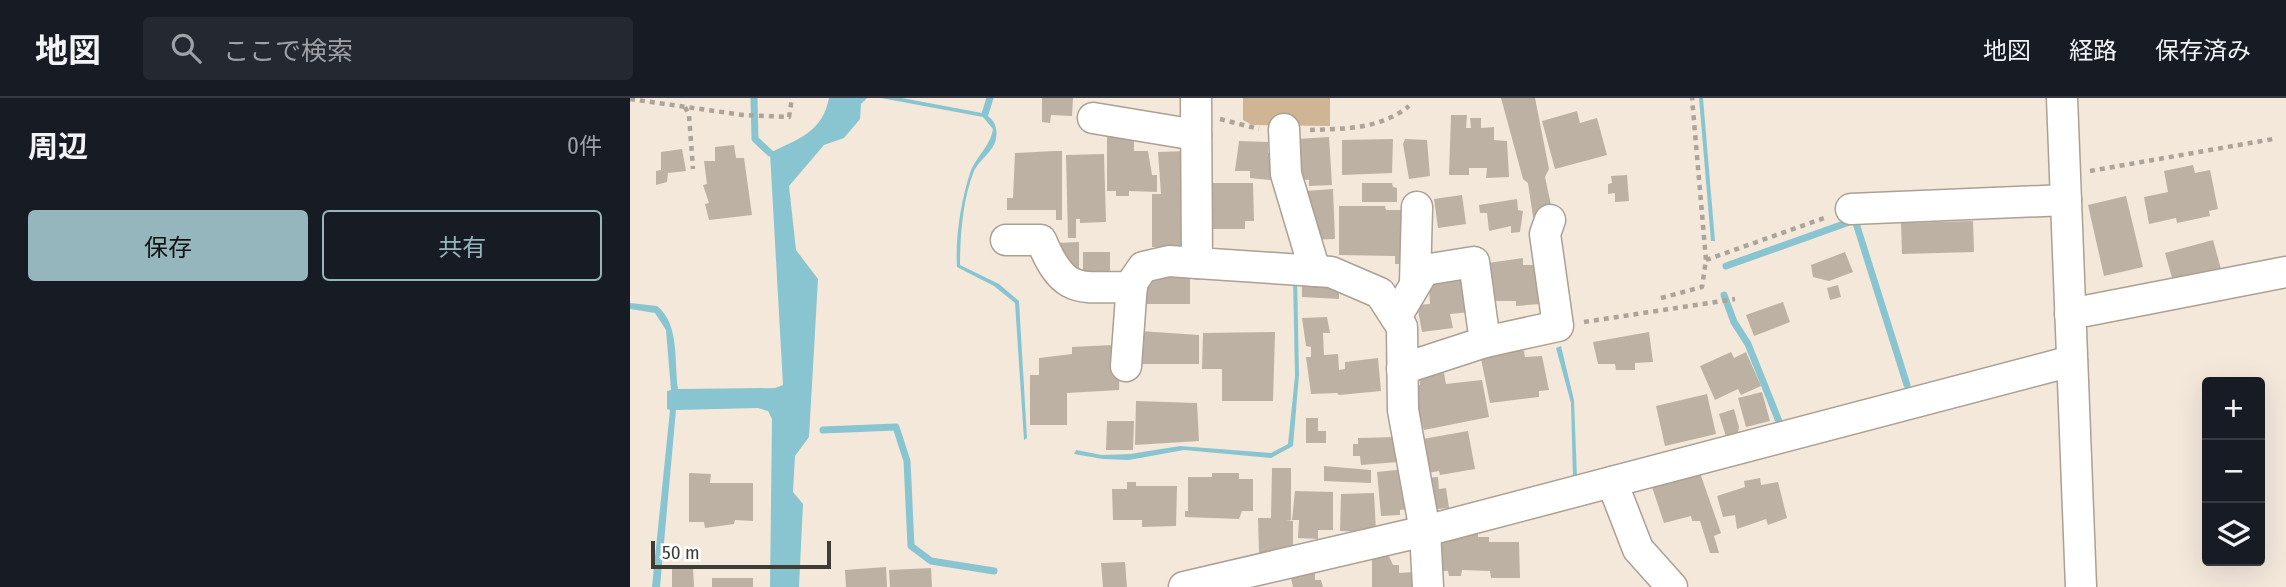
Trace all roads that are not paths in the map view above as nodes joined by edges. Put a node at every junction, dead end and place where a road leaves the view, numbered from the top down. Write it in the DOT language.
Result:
graph roads {
  1 [pos="1196,98"];
  2 [pos="2062,98"];
  3 [pos="1093,118"];
  4 [pos="1284,129"];
  5 [pos="1196,135"];
  6 [pos="2066,188"];
  7 [pos="1417,207"];
  8 [pos="1851,209"];
  9 [pos="1550,220"];
  10 [pos="1006,240"];
  11 [pos="1197,262"];
  12 [pos="1315,271"];
  13 [pos="2286,272"];
  14 [pos="1415,284"];
  15 [pos="1132,287"];
  16 [pos="2070,314"];
  17 [pos="1396,317"];
  18 [pos="1485,342"];
  19 [pos="2072,361"];
  20 [pos="1126,366"];
  21 [pos="1402,369"];
  22 [pos="1612,482"];
  23 [pos="1425,531"];
  24 [pos="1184,587"];
  25 [pos="1428,587"];
  26 [pos="1672,587"];
  27 [pos="2081,587"];
  1 -- 5 [label="street"];
  2 -- 6 [label="street"];
  3 -- 5 [label="street"];
  4 -- 12 [label="street"];
  5 -- 11 [label="street"];
  6 -- 8 [label="street"];
  6 -- 16 [label="street"];
  7 -- 14 [label="street"];
  9 -- 18 [label="street"];
  10 -- 15 [label="street"];
  11 -- 12 [label="street"];
  11 -- 15 [label="street"];
  12 -- 17 [label="street"];
  13 -- 16 [label="street"];
  14 -- 17 [label="street"];
  14 -- 18 [label="street"];
  15 -- 20 [label="street"];
  16 -- 19 [label="street"];
  17 -- 21 [label="street"];
  18 -- 21 [label="street"];
  19 -- 22 [label="street"];
  19 -- 27 [label="street"];
  21 -- 23 [label="street"];
  22 -- 23 [label="street"];
  22 -- 26 [label="street"];
  23 -- 24 [label="street"];
  23 -- 25 [label="street"];
}
